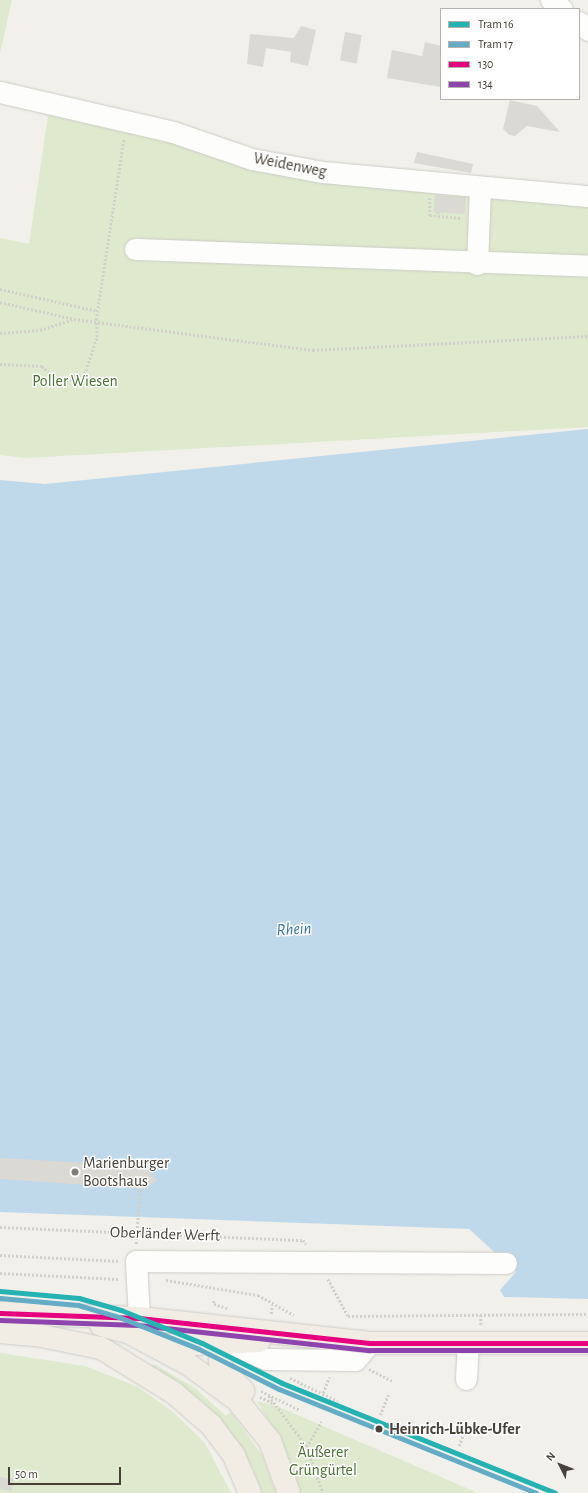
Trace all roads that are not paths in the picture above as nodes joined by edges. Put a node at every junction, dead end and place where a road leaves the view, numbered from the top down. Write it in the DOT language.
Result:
graph roads {
  1 [pos="551,0"];
  2 [pos="561,8"];
  3 [pos="580,23"];
  4 [pos="588,30"];
  5 [pos="0,92"];
  6 [pos="480,188"];
  7 [pos="588,196"];
  8 [pos="135,249"];
  9 [pos="477,264"];
  10 [pos="588,266"];
  11 [pos="506,1263"];
  12 [pos="0,1313"];
  13 [pos="79,1318"];
  14 [pos="139,1318"];
  15 [pos="0,1332"];
  16 [pos="298,1337"];
  17 [pos="226,1342"];
  18 [pos="370,1343"];
  19 [pos="588,1343"];
  20 [pos="468,1344"];
  21 [pos="154,1346"];
  22 [pos="101,1348"];
  23 [pos="466,1379"];
  24 [pos="254,1418"];
  25 [pos="250,1493"];
  26 [pos="289,1493"];
  1 -- 2 [label="street"];
  3 -- 4 [label="street"];
  5 -- 6 [label="street, Weidenweg"];
  6 -- 7 [label="street, Weidenweg"];
  6 -- 9 [label="street"];
  8 -- 9 [label="street"];
  9 -- 10 [label="street"];
  11 -- 14 [label="street, Oberländer Werft"];
  12 -- 13 [label="main road"];
  13 -- 14 [label="main road"];
  13 -- 21 [label="main road"];
  14 -- 16 [label="main road"];
  15 -- 22 [label="main road"];
  16 -- 17 [label="main road"];
  16 -- 18 [label="main road"];
  17 -- 18 [label="street"];
  17 -- 21 [label="main road"];
  17 -- 24 [label="main road"];
  18 -- 20 [label="main road"];
  19 -- 20 [label="main road"];
  20 -- 23 [label="street"];
  21 -- 22 [label="main road"];
  21 -- 24 [label="main road"];
  22 -- 25 [label="main road"];
  24 -- 26 [label="main road"];
}
